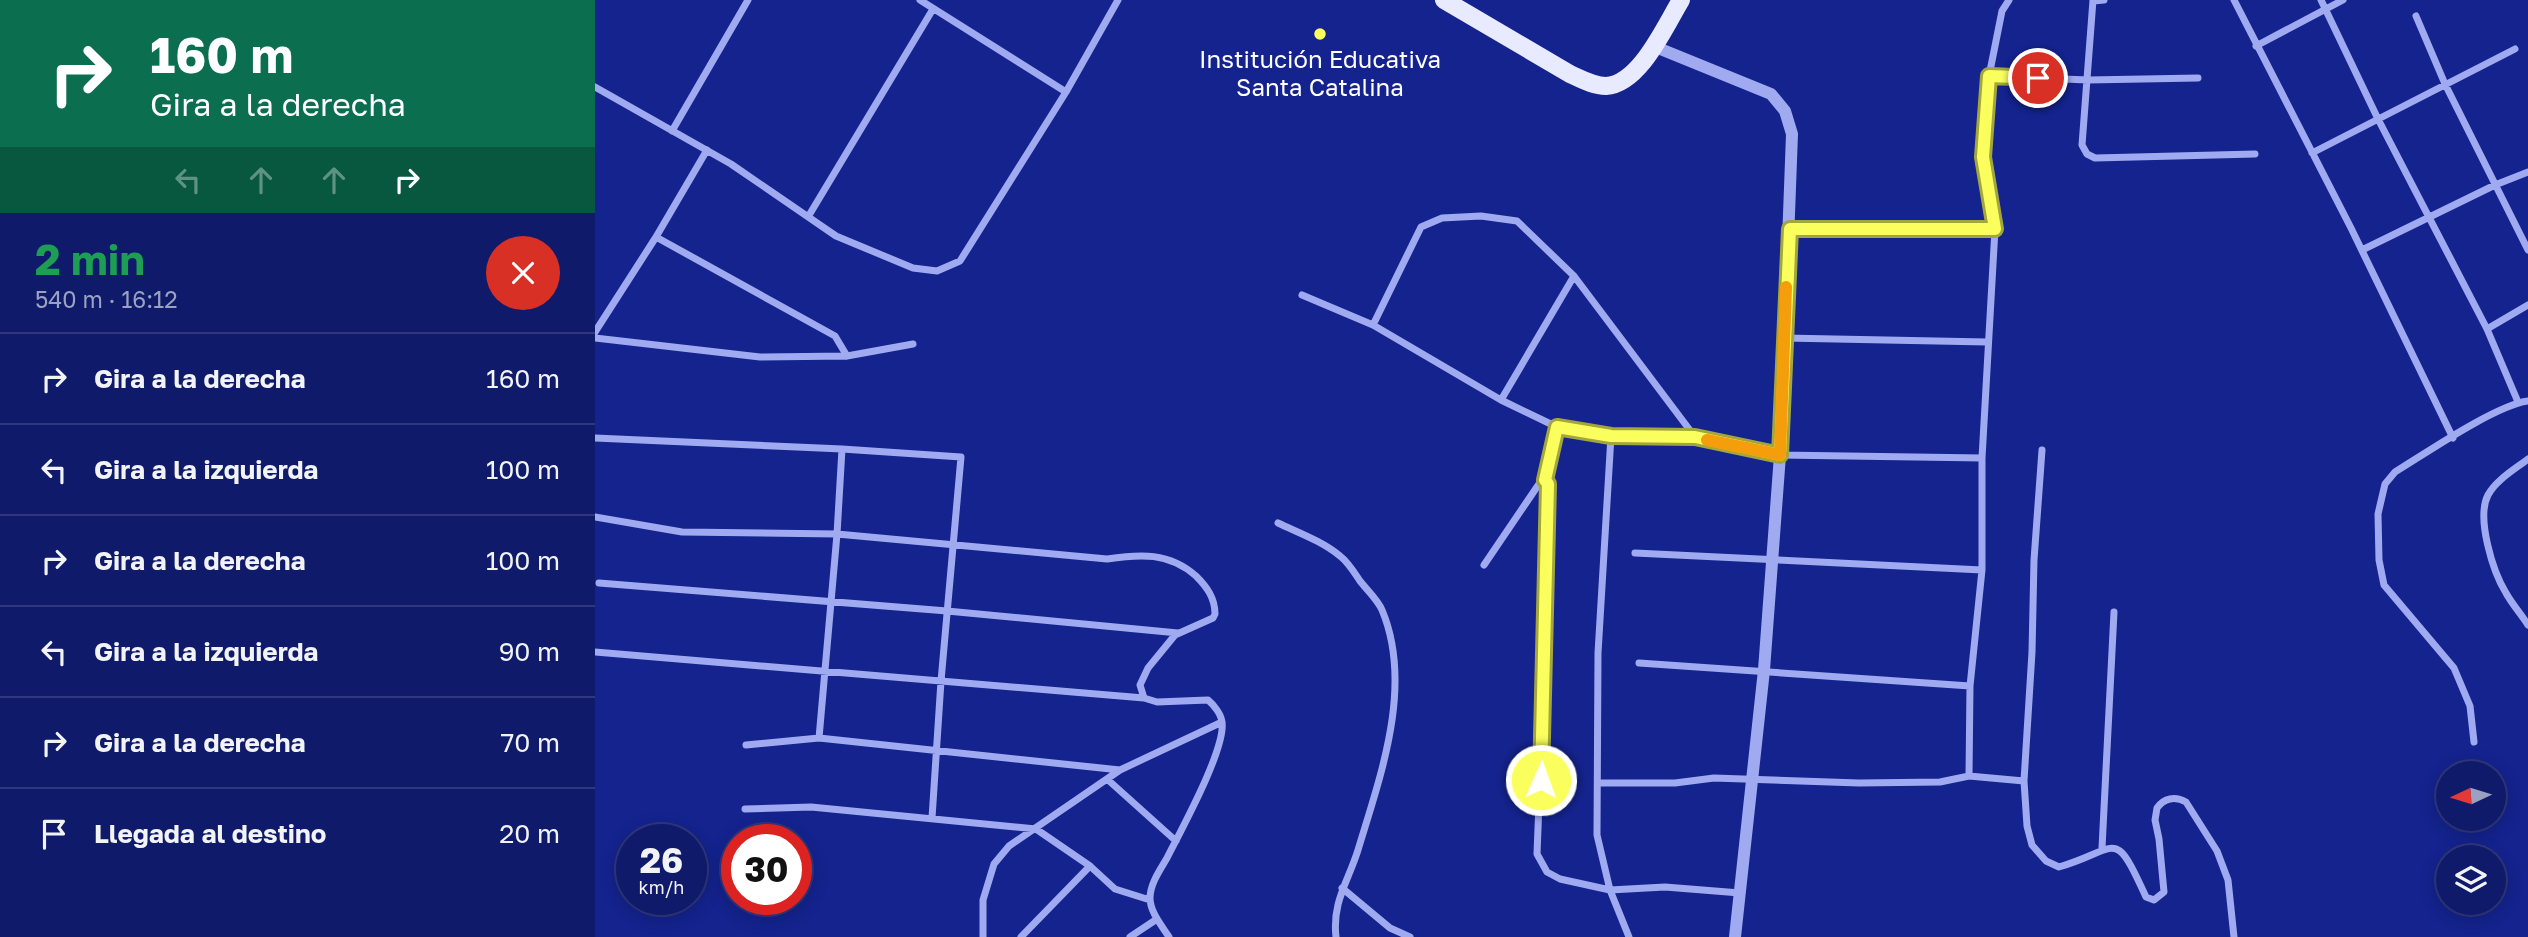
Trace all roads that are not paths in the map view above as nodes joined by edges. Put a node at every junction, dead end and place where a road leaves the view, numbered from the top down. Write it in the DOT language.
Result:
graph roads {
  1 [pos="748,0"];
  2 [pos="920,0"];
  3 [pos="1118,0"];
  4 [pos="1444,0"];
  5 [pos="1681,0"];
  6 [pos="2009,0"];
  7 [pos="2093,0"];
  8 [pos="2104,0"];
  9 [pos="2234,0"];
  10 [pos="2321,0"];
  11 [pos="2343,0"];
  12 [pos="933,9"];
  13 [pos="2327,10"];
  14 [pos="2416,16"];
  15 [pos="1653,46"];
  16 [pos="2256,46"];
  17 [pos="2515,49"];
  18 [pos="1989,76"];
  19 [pos="2198,78"];
  20 [pos="2088,80"];
  21 [pos="2445,84"];
  22 [pos="595,87"];
  23 [pos="1066,92"];
  24 [pos="2378,118"];
  25 [pos="672,131"];
  26 [pos="706,150"];
  27 [pos="2312,153"];
  28 [pos="2255,154"];
  29 [pos="2528,172"];
  30 [pos="2495,185"];
  31 [pos="807,217"];
  32 [pos="2429,217"];
  33 [pos="1790,229"];
  34 [pos="1995,229"];
  35 [pos="656,237"];
  36 [pos="2362,250"];
  37 [pos="2528,250"];
  38 [pos="1574,276"];
  39 [pos="1303,295"];
  40 [pos="2528,305"];
  41 [pos="1373,325"];
  42 [pos="2487,329"];
  43 [pos="595,332"];
  44 [pos="595,338"];
  45 [pos="1784,338"];
  46 [pos="1987,342"];
  47 [pos="913,344"];
  48 [pos="847,356"];
  49 [pos="1501,400"];
  50 [pos="2528,401"];
  51 [pos="2518,402"];
  52 [pos="1557,427"];
  53 [pos="1611,436"];
  54 [pos="1695,437"];
  55 [pos="595,438"];
  56 [pos="2453,438"];
  57 [pos="842,449"];
  58 [pos="2042,450"];
  59 [pos="1780,455"];
  60 [pos="1982,458"];
  61 [pos="2528,459"];
  62 [pos="1545,480"];
  63 [pos="595,516"];
  64 [pos="1278,523"];
  65 [pos="837,534"];
  66 [pos="954,545"];
  67 [pos="1635,553"];
  68 [pos="1773,559"];
  69 [pos="1484,565"];
  70 [pos="1982,570"];
  71 [pos="599,583"];
  72 [pos="831,602"];
  73 [pos="947,611"];
  74 [pos="2114,612"];
  75 [pos="2528,625"];
  76 [pos="1179,633"];
  77 [pos="595,652"];
  78 [pos="1639,663"];
  79 [pos="1764,670"];
  80 [pos="825,671"];
  81 [pos="941,681"];
  82 [pos="1970,687"];
  83 [pos="1144,698"];
  84 [pos="1222,722"];
  85 [pos="819,738"];
  86 [pos="2474,742"];
  87 [pos="746,745"];
  88 [pos="937,750"];
  89 [pos="1120,770"];
  90 [pos="1969,776"];
  91 [pos="1107,779"];
  92 [pos="1751,779"];
  93 [pos="2024,781"];
  94 [pos="1599,783"];
  95 [pos="745,809"];
  96 [pos="932,818"];
  97 [pos="1036,829"];
  98 [pos="1176,841"];
  99 [pos="2102,848"];
  100 [pos="1090,866"];
  101 [pos="1342,888"];
  102 [pos="1610,890"];
  103 [pos="1741,894"];
  104 [pos="1150,900"];
  105 [pos="1157,919"];
  106 [pos="983,937"];
  107 [pos="1021,937"];
  108 [pos="1130,937"];
  109 [pos="1169,937"];
  110 [pos="1336,937"];
  111 [pos="1410,937"];
  112 [pos="1629,937"];
  113 [pos="1735,937"];
  114 [pos="2234,937"];
  1 -- 25 [label="street"];
  2 -- 12 [label="street"];
  3 -- 23 [label="street"];
  4 -- 15 [label="main road"];
  5 -- 15 [label="main road"];
  6 -- 18 [label="street"];
  7 -- 8 [label="street"];
  7 -- 20 [label="street"];
  9 -- 16 [label="street"];
  10 -- 13 [label="street"];
  11 -- 13 [label="street"];
  12 -- 23 [label="street"];
  12 -- 31 [label="street"];
  13 -- 16 [label="street"];
  13 -- 24 [label="street"];
  14 -- 21 [label="street"];
  15 -- 33 [label="street"];
  16 -- 27 [label="street"];
  17 -- 21 [label="street"];
  18 -- 20 [label="street"];
  18 -- 34 [label="street"];
  19 -- 20 [label="street"];
  20 -- 28 [label="street"];
  21 -- 24 [label="street"];
  21 -- 30 [label="street"];
  22 -- 25 [label="street"];
  23 -- 31 [label="street"];
  24 -- 27 [label="street"];
  24 -- 32 [label="street"];
  25 -- 26 [label="street"];
  26 -- 31 [label="street"];
  26 -- 35 [label="street"];
  27 -- 36 [label="street"];
  29 -- 30 [label="street"];
  30 -- 32 [label="street"];
  30 -- 37 [label="street"];
  32 -- 36 [label="street"];
  32 -- 42 [label="street"];
  33 -- 34 [label="street"];
  33 -- 45 [label="street"];
  34 -- 46 [label="street"];
  35 -- 43 [label="street"];
  35 -- 48 [label="street"];
  36 -- 56 [label="street"];
  38 -- 41 [label="street"];
  38 -- 49 [label="street"];
  38 -- 54 [label="street"];
  39 -- 41 [label="street"];
  40 -- 42 [label="street"];
  41 -- 49 [label="street"];
  42 -- 51 [label="street"];
  44 -- 48 [label="street"];
  45 -- 46 [label="street"];
  45 -- 59 [label="street"];
  46 -- 60 [label="street"];
  47 -- 48 [label="street"];
  49 -- 52 [label="street"];
  50 -- 51 [label="street"];
  51 -- 56 [label="street"];
  52 -- 53 [label="street"];
  52 -- 62 [label="street"];
  53 -- 54 [label="street"];
  53 -- 94 [label="street"];
  54 -- 59 [label="street"];
  55 -- 57 [label="street"];
  56 -- 86 [label="street"];
  57 -- 65 [label="street"];
  57 -- 66 [label="street"];
  58 -- 93 [label="street"];
  59 -- 60 [label="street"];
  59 -- 68 [label="street"];
  60 -- 70 [label="street"];
  61 -- 75 [label="street"];
  62 -- 69 [label="street"];
  62 -- 102 [label="street"];
  63 -- 65 [label="street"];
  64 -- 101 [label="street"];
  65 -- 66 [label="street"];
  65 -- 72 [label="street"];
  66 -- 73 [label="street"];
  66 -- 76 [label="street"];
  67 -- 68 [label="street"];
  68 -- 70 [label="street"];
  68 -- 79 [label="street"];
  70 -- 82 [label="street"];
  71 -- 72 [label="street"];
  72 -- 73 [label="street"];
  72 -- 80 [label="street"];
  73 -- 76 [label="street"];
  73 -- 81 [label="street"];
  74 -- 99 [label="street"];
  76 -- 83 [label="street"];
  77 -- 80 [label="street"];
  78 -- 79 [label="street"];
  79 -- 82 [label="street"];
  79 -- 92 [label="street"];
  80 -- 81 [label="street"];
  80 -- 85 [label="street"];
  81 -- 83 [label="street"];
  81 -- 88 [label="street"];
  82 -- 90 [label="street"];
  83 -- 84 [label="street"];
  84 -- 89 [label="street"];
  84 -- 98 [label="street"];
  85 -- 87 [label="street"];
  85 -- 88 [label="street"];
  88 -- 89 [label="street"];
  88 -- 96 [label="street"];
  89 -- 91 [label="street"];
  90 -- 92 [label="street"];
  90 -- 93 [label="street"];
  91 -- 97 [label="street"];
  91 -- 98 [label="street"];
  92 -- 94 [label="street"];
  92 -- 103 [label="street"];
  93 -- 99 [label="street"];
  94 -- 102 [label="street"];
  95 -- 96 [label="street"];
  96 -- 97 [label="street"];
  97 -- 100 [label="street"];
  97 -- 106 [label="street"];
  98 -- 104 [label="street"];
  99 -- 114 [label="street"];
  100 -- 104 [label="street"];
  100 -- 107 [label="street"];
  101 -- 110 [label="street"];
  101 -- 111 [label="street"];
  102 -- 103 [label="street"];
  102 -- 112 [label="street"];
  103 -- 113 [label="street"];
  104 -- 105 [label="street"];
  105 -- 108 [label="street"];
  105 -- 109 [label="street"];
}
